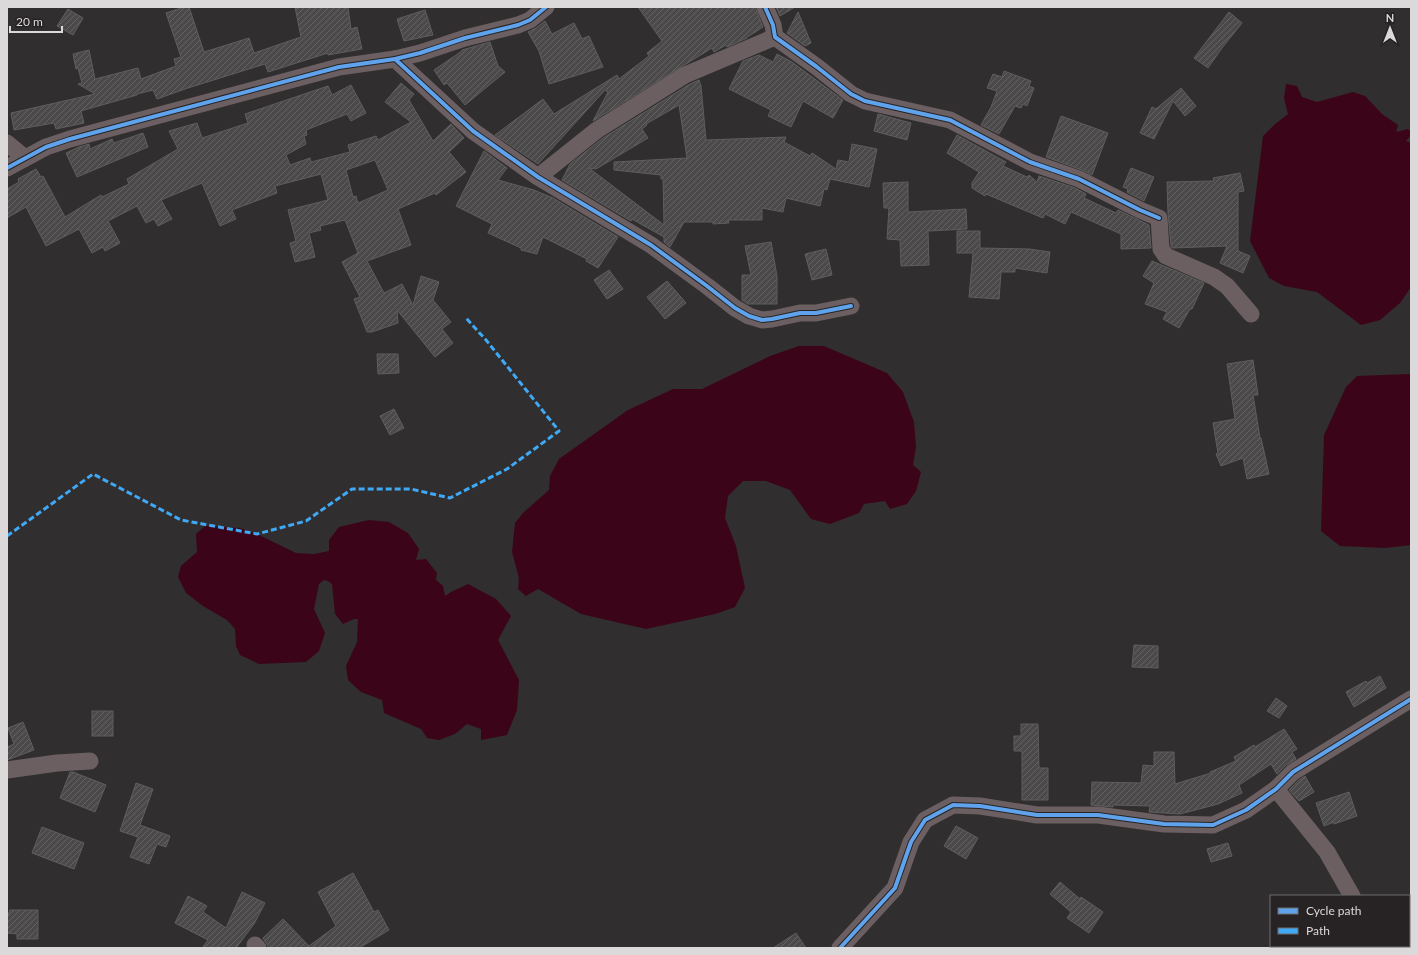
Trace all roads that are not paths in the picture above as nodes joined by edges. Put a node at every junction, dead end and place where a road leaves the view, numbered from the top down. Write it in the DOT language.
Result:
graph roads {
  1 [pos="546,7"];
  2 [pos="765,7"];
  3 [pos="775,37"];
  4 [pos="395,59"];
  5 [pos="7,143"];
  6 [pos="25,158"];
  7 [pos="7,168"];
  8 [pos="538,177"];
  9 [pos="851,306"];
  10 [pos="1251,314"];
  11 [pos="1411,699"];
  12 [pos="90,761"];
  13 [pos="7,770"];
  14 [pos="1276,789"];
  15 [pos="1351,895"];
  16 [pos="840,948"];
  1 -- 4 [label="street"];
  2 -- 3 [label="street"];
  3 -- 8 [label="street"];
  3 -- 10 [label="street"];
  4 -- 6 [label="street"];
  4 -- 8 [label="street"];
  5 -- 6 [label="street"];
  6 -- 7 [label="street"];
  8 -- 9 [label="street"];
  11 -- 14 [label="street"];
  12 -- 13 [label="street"];
  14 -- 15 [label="street"];
  14 -- 16 [label="street"];
}
